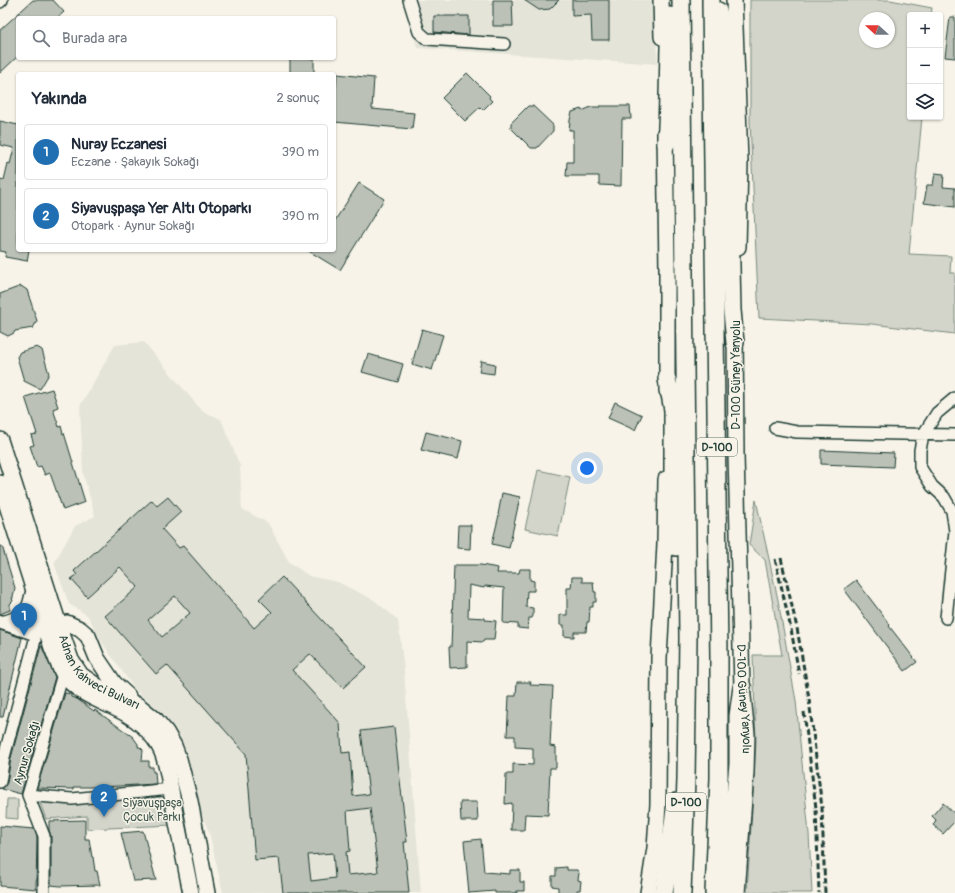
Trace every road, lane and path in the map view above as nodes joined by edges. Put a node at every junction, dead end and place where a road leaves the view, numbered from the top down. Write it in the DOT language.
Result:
graph roads {
  1 [pos="409,0"];
  2 [pos="661,0"];
  3 [pos="670,0"];
  4 [pos="681,0"];
  5 [pos="713,0"];
  6 [pos="734,0"];
  7 [pos="504,44"];
  8 [pos="666,144"];
  9 [pos="734,343"];
  10 [pos="667,379"];
  11 [pos="955,398"];
  12 [pos="775,428"];
  13 [pos="923,435"];
  14 [pos="955,435"];
  15 [pos="0,440"];
  16 [pos="0,483"];
  17 [pos="950,497"];
  18 [pos="33,586"];
  19 [pos="946,618"];
  20 [pos="0,622"];
  21 [pos="59,625"];
  22 [pos="36,638"];
  23 [pos="688,638"];
  24 [pos="52,648"];
  25 [pos="63,674"];
  26 [pos="742,687"];
  27 [pos="138,706"];
  28 [pos="688,711"];
  29 [pos="0,782"];
  30 [pos="171,789"];
  31 [pos="28,795"];
  32 [pos="44,893"];
  33 [pos="191,893"];
  34 [pos="207,893"];
  35 [pos="648,893"];
  36 [pos="664,893"];
  37 [pos="682,893"];
  38 [pos="714,893"];
  39 [pos="725,893"];
  40 [pos="737,893"];
  1 -- 7 [label="street"];
  2 -- 8 [label="main road"];
  3 -- 8 [label="highway"];
  4 -- 23 [label="highway, D-100"];
  5 -- 9 [label="highway"];
  5 -- 38 [label="highway, D-100"];
  6 -- 9 [label="main road, D-100 Güney Yanyolu"];
  8 -- 10 [label="main road"];
  9 -- 26 [label="main road, D-100 Güney Yanyolu"];
  10 -- 23 [label="highway"];
  10 -- 35 [label="main road"];
  11 -- 13 [label="street"];
  12 -- 13 [label="street"];
  13 -- 14 [label="street"];
  13 -- 17 [label="street"];
  15 -- 21 [label="main road, Adnan Kahveci Bulvarı"];
  16 -- 18 [label="main road, Adnan Kahveci Bulvarı"];
  17 -- 19 [label="street"];
  18 -- 20 [label="street"];
  18 -- 22 [label="street"];
  18 -- 24 [label="main road, Adnan Kahveci Bulvarı"];
  20 -- 22 [label="street"];
  21 -- 24 [label="main road"];
  21 -- 27 [label="main road, Adnan Kahveci Bulvarı"];
  21 -- 27 [label="main road"];
  22 -- 24 [label="street"];
  22 -- 29 [label="street"];
  23 -- 28 [label="highway, D-100"];
  24 -- 25 [label="main road, Adnan Kahveci Bulvarı"];
  25 -- 30 [label="main road, Adnan Kahveci Bulvarı"];
  25 -- 31 [label="street, Aynur Sokağı"];
  26 -- 39 [label="highway"];
  26 -- 40 [label="main road, D-100 Güney Yanyolu"];
  27 -- 34 [label="main road, Adnan Kahveci Bulvarı"];
  28 -- 36 [label="highway"];
  28 -- 37 [label="highway, D-100"];
  30 -- 31 [label="street, Aynur Sokağı"];
  30 -- 33 [label="main road, Adnan Kahveci Bulvarı"];
  31 -- 32 [label="street"];
}
